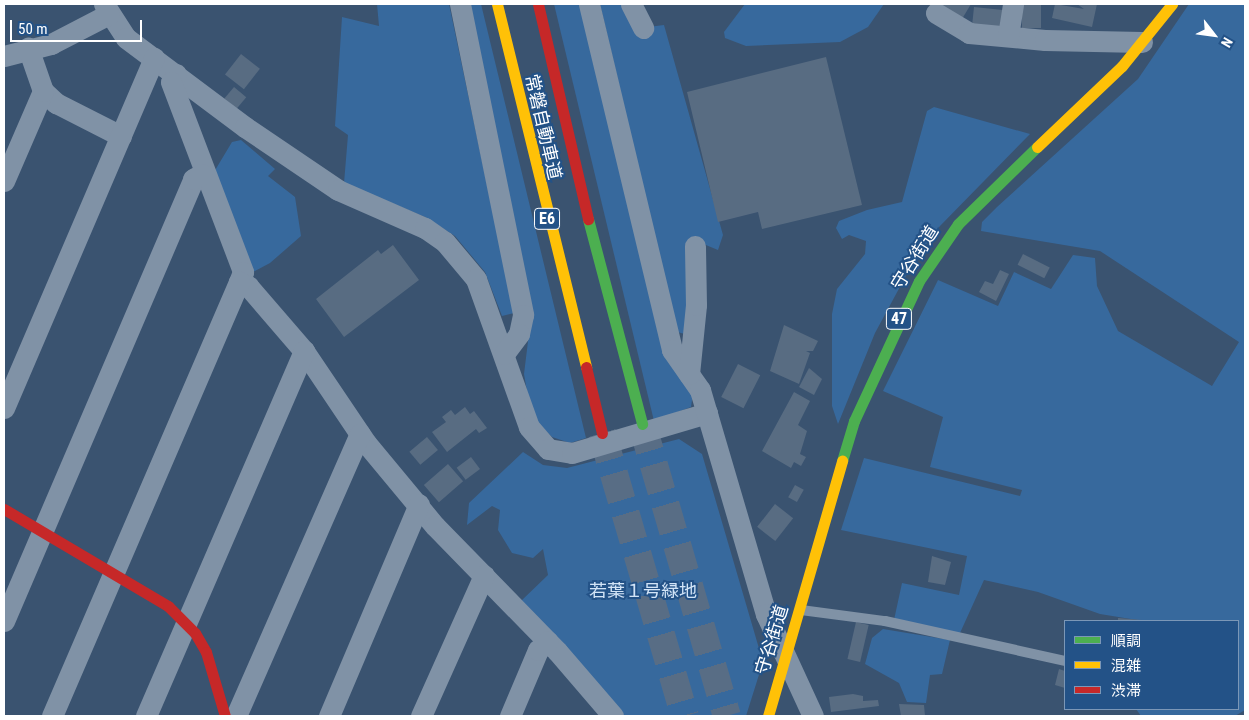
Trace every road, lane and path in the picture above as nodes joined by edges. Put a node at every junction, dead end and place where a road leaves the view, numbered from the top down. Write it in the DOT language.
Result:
graph roads {
  1 [pos="460,4"];
  2 [pos="497,4"];
  3 [pos="538,4"];
  4 [pos="589,4"];
  5 [pos="631,4"];
  6 [pos="1013,4"];
  7 [pos="1172,4"];
  8 [pos="106,9"];
  9 [pos="936,13"];
  10 [pos="643,28"];
  11 [pos="1008,36"];
  12 [pos="1142,42"];
  13 [pos="28,48"];
  14 [pos="4,56"];
  15 [pos="154,58"];
  16 [pos="176,74"];
  17 [pos="43,91"];
  18 [pos="121,136"];
  19 [pos="202,174"];
  20 [pos="4,181"];
  21 [pos="695,246"];
  22 [pos="239,282"];
  23 [pos="304,351"];
  24 [pos="504,354"];
  25 [pos="689,374"];
  26 [pos="4,408"];
  27 [pos="707,413"];
  28 [pos="642,424"];
  29 [pos="602,433"];
  30 [pos="360,434"];
  31 [pos="419,504"];
  32 [pos="4,509"];
  33 [pos="44,532"];
  34 [pos="116,574"];
  35 [pos="484,574"];
  36 [pos="800,610"];
  37 [pos="4,621"];
  38 [pos="187,624"];
  39 [pos="548,641"];
  40 [pos="785,658"];
  41 [pos="1064,661"];
  42 [pos="606,714"];
  43 [pos="52,716"];
  44 [pos="146,716"];
  45 [pos="225,716"];
  46 [pos="236,716"];
  47 [pos="329,716"];
  48 [pos="421,716"];
  49 [pos="510,716"];
  50 [pos="768,716"];
  51 [pos="813,716"];
  1 -- 24 [label="street"];
  2 -- 29 [label="main road, 常磐自動車道 / E6"];
  3 -- 28 [label="main road, 常磐自動車道 / E6"];
  4 -- 25 [label="street"];
  5 -- 10 [label="street"];
  6 -- 11 [label="street"];
  7 -- 12 [label="main road, 守谷街道 / 47"];
  8 -- 13 [label="street"];
  8 -- 15 [label="street"];
  9 -- 11 [label="street"];
  11 -- 12 [label="street"];
  12 -- 36 [label="main road, 守谷街道 / 47"];
  13 -- 14 [label="street"];
  13 -- 17 [label="street"];
  15 -- 16 [label="street"];
  15 -- 18 [label="street"];
  16 -- 19 [label="street"];
  16 -- 24 [label="street"];
  17 -- 18 [label="street"];
  17 -- 20 [label="street"];
  18 -- 26 [label="street"];
  19 -- 22 [label="street"];
  19 -- 33 [label="street"];
  21 -- 25 [label="street"];
  22 -- 23 [label="street"];
  22 -- 34 [label="street"];
  23 -- 30 [label="street"];
  23 -- 38 [label="street"];
  24 -- 27 [label="street"];
  25 -- 27 [label="street"];
  27 -- 40 [label="street"];
  30 -- 31 [label="street"];
  30 -- 46 [label="street"];
  31 -- 35 [label="street"];
  31 -- 47 [label="street"];
  32 -- 33 [label="main road"];
  33 -- 34 [label="main road"];
  33 -- 37 [label="street"];
  34 -- 38 [label="main road"];
  34 -- 43 [label="street"];
  35 -- 39 [label="street"];
  35 -- 48 [label="street"];
  36 -- 40 [label="main road, 守谷街道 / 47"];
  36 -- 41 [label="lane"];
  38 -- 44 [label="street"];
  38 -- 45 [label="main road"];
  39 -- 42 [label="street"];
  39 -- 49 [label="street"];
  40 -- 50 [label="main road, 守谷街道 / 47"];
  40 -- 51 [label="street"];
}
